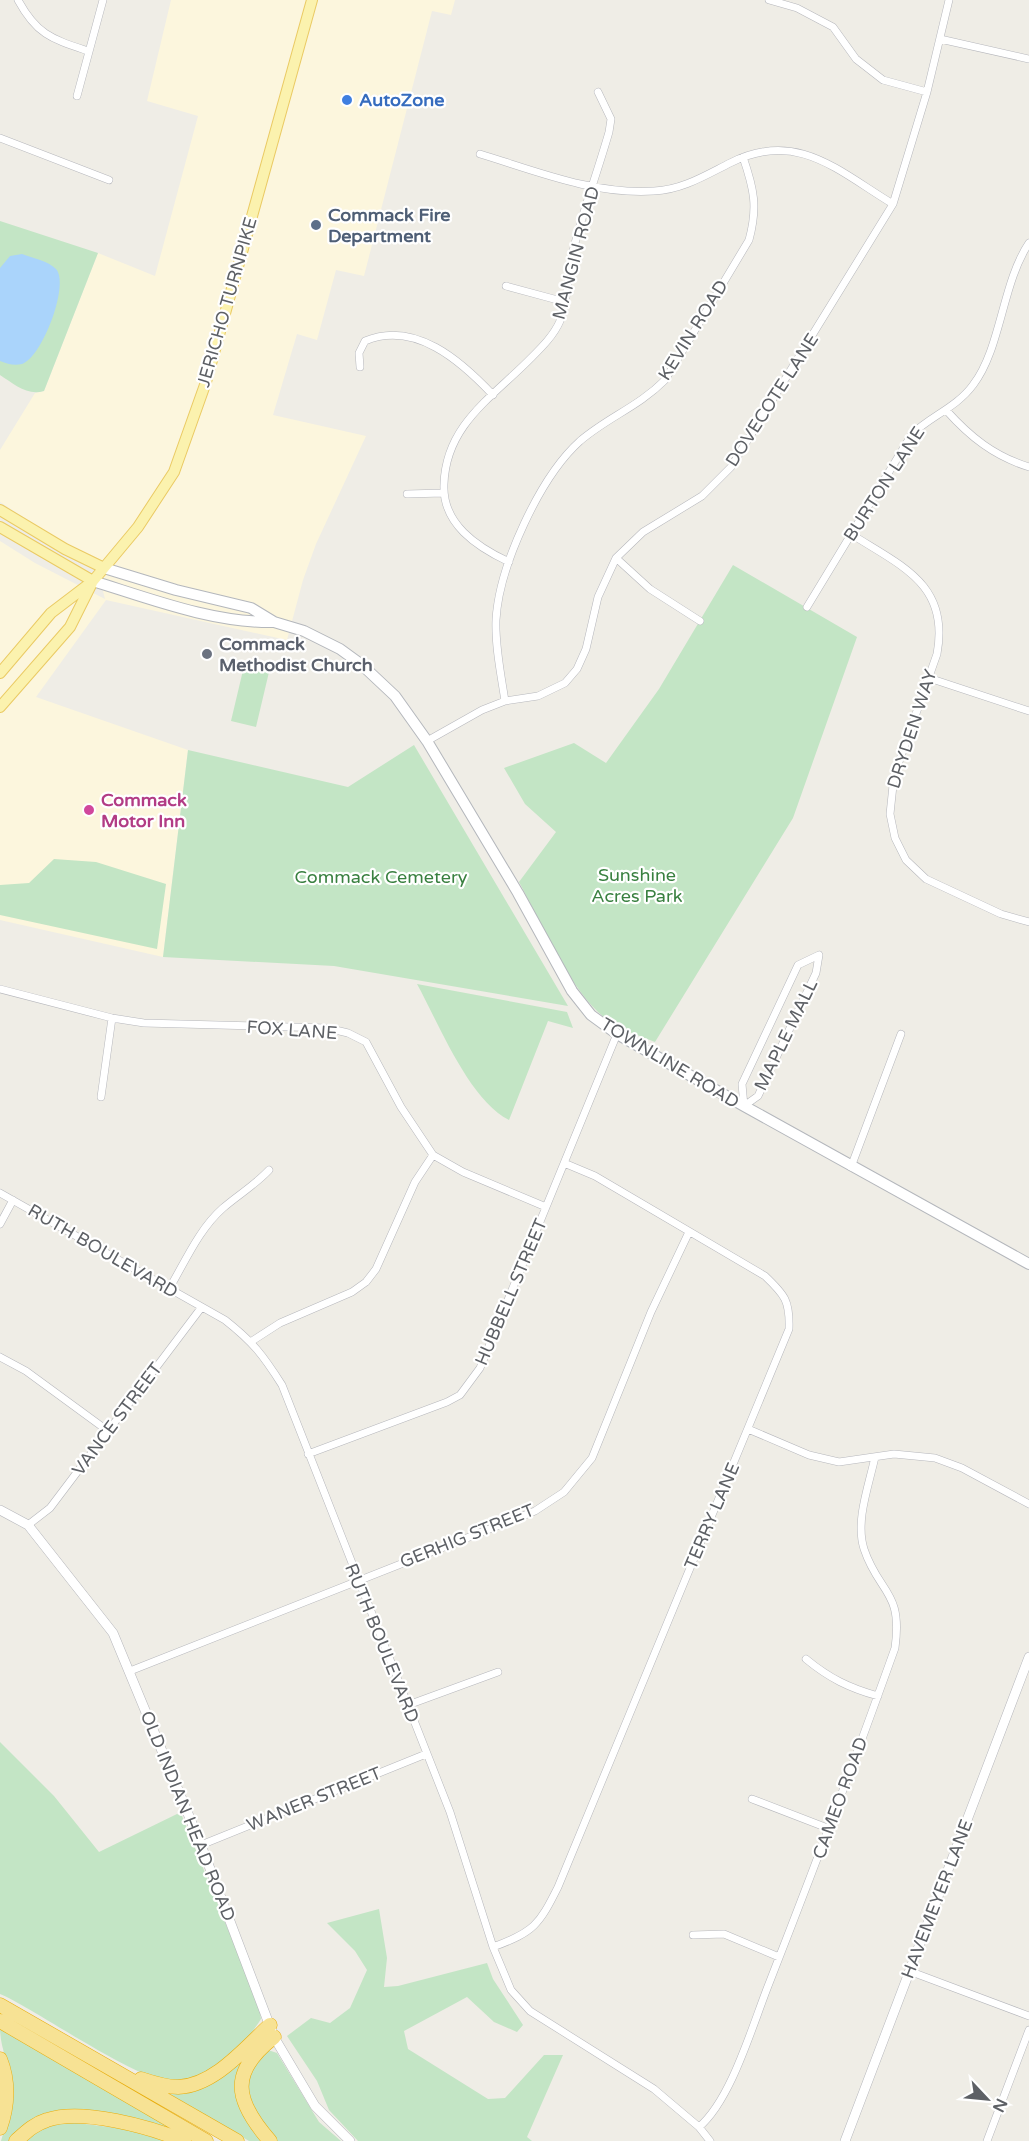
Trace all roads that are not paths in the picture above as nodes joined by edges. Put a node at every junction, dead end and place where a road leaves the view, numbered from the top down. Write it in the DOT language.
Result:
graph roads {
  1 [pos="18,0"];
  2 [pos="103,0"];
  3 [pos="312,0"];
  4 [pos="769,0"];
  5 [pos="949,0"];
  6 [pos="940,39"];
  7 [pos="88,51"];
  8 [pos="1029,59"];
  9 [pos="598,92"];
  10 [pos="927,92"];
  11 [pos="77,96"];
  12 [pos="0,138"];
  13 [pos="480,154"];
  14 [pos="743,157"];
  15 [pos="109,180"];
  16 [pos="593,187"];
  17 [pos="892,204"];
  18 [pos="1028,248"];
  19 [pos="506,286"];
  20 [pos="565,302"];
  21 [pos="360,367"];
  22 [pos="493,395"];
  23 [pos="946,410"];
  24 [pos="1029,467"];
  25 [pos="443,493"];
  26 [pos="407,494"];
  27 [pos="0,510"];
  28 [pos="0,528"];
  29 [pos="851,534"];
  30 [pos="616,558"];
  31 [pos="509,562"];
  32 [pos="104,568"];
  33 [pos="93,580"];
  34 [pos="807,607"];
  35 [pos="700,621"];
  36 [pos="274,622"];
  37 [pos="0,674"];
  38 [pos="929,678"];
  39 [pos="505,702"];
  40 [pos="0,707"];
  41 [pos="1029,711"];
  42 [pos="427,741"];
  43 [pos="1029,922"];
  44 [pos="0,989"];
  45 [pos="112,1018"];
  46 [pos="617,1034"];
  47 [pos="901,1034"];
  48 [pos="101,1097"];
  49 [pos="744,1106"];
  50 [pos="434,1155"];
  51 [pos="564,1163"];
  52 [pos="851,1167"];
  53 [pos="269,1170"];
  54 [pos="0,1193"];
  55 [pos="13,1200"];
  56 [pos="546,1207"];
  57 [pos="0,1224"];
  58 [pos="689,1232"];
  59 [pos="1029,1264"];
  60 [pos="169,1289"];
  61 [pos="201,1308"];
  62 [pos="252,1341"];
  63 [pos="0,1357"];
  64 [pos="748,1429"];
  65 [pos="108,1431"];
  66 [pos="308,1454"];
  67 [pos="875,1457"];
  68 [pos="1029,1504"];
  69 [pos="0,1510"];
  70 [pos="28,1525"];
  71 [pos="357,1579"];
  72 [pos="1029,1657"];
  73 [pos="806,1659"];
  74 [pos="130,1671"];
  75 [pos="498,1672"];
  76 [pos="878,1696"];
  77 [pos="408,1705"];
  78 [pos="426,1754"];
  79 [pos="752,1799"];
  80 [pos="830,1829"];
  81 [pos="201,1845"];
  82 [pos="693,1935"];
  83 [pos="493,1947"];
  84 [pos="779,1957"];
  85 [pos="909,1971"];
  86 [pos="0,2005"];
  87 [pos="1029,2016"];
  88 [pos="0,2021"];
  89 [pos="1029,2030"];
  90 [pos="272,2031"];
  91 [pos="0,2060"];
  92 [pos="124,2075"];
  93 [pos="699,2127"];
  94 [pos="0,2128"];
  95 [pos="16,2141"];
  96 [pos="184,2141"];
  97 [pos="206,2141"];
  98 [pos="237,2141"];
  99 [pos="270,2141"];
  100 [pos="350,2141"];
  101 [pos="710,2141"];
  102 [pos="844,2141"];
  103 [pos="987,2141"];
  1 -- 7 [label="street"];
  2 -- 7 [label="street"];
  3 -- 32 [label="main road, JERICHO TURNPIKE"];
  4 -- 10 [label="street"];
  5 -- 6 [label="street, DOVECOTE LANE"];
  6 -- 8 [label="street"];
  6 -- 10 [label="street, DOVECOTE LANE"];
  7 -- 11 [label="street"];
  9 -- 16 [label="street, MANGIN ROAD"];
  10 -- 17 [label="street, DOVECOTE LANE"];
  12 -- 15 [label="street"];
  13 -- 16 [label="street"];
  14 -- 16 [label="street"];
  14 -- 17 [label="street"];
  14 -- 31 [label="street, KEVIN ROAD"];
  16 -- 20 [label="street, MANGIN ROAD"];
  17 -- 30 [label="street, DOVECOTE LANE"];
  18 -- 23 [label="street, BURTON LANE"];
  19 -- 20 [label="street"];
  20 -- 22 [label="street, MANGIN ROAD"];
  21 -- 22 [label="street"];
  22 -- 25 [label="street, MANGIN ROAD"];
  23 -- 24 [label="street"];
  23 -- 29 [label="street, BURTON LANE"];
  25 -- 26 [label="street"];
  25 -- 31 [label="street, MANGIN ROAD"];
  27 -- 32 [label="main road"];
  28 -- 33 [label="main road"];
  29 -- 34 [label="street, BURTON LANE"];
  29 -- 38 [label="street, DRYDEN WAY"];
  30 -- 35 [label="street"];
  30 -- 39 [label="street, DOVECOTE LANE"];
  31 -- 39 [label="street, KEVIN ROAD"];
  32 -- 33 [label="main road, JERICHO TURNPIKE"];
  32 -- 36 [label="main road"];
  33 -- 36 [label="main road"];
  33 -- 37 [label="main road, JERICHO TURNPIKE"];
  33 -- 40 [label="main road, JERICHO TURNPIKE"];
  36 -- 42 [label="main road, TOWNLINE ROAD"];
  38 -- 41 [label="street"];
  38 -- 43 [label="street, DRYDEN WAY"];
  39 -- 42 [label="street, DOVECOTE LANE"];
  42 -- 46 [label="main road, TOWNLINE ROAD"];
  44 -- 45 [label="street, FOX LANE"];
  45 -- 48 [label="street"];
  45 -- 50 [label="street, FOX LANE"];
  46 -- 49 [label="main road, TOWNLINE ROAD"];
  46 -- 51 [label="street, HUBBELL STREET"];
  47 -- 52 [label="street"];
  49 -- 49 [label="street, MAPLE MALL"];
  49 -- 52 [label="main road, TOWNLINE ROAD"];
  50 -- 56 [label="street, FOX LANE"];
  50 -- 62 [label="street"];
  51 -- 56 [label="street, HUBBELL STREET"];
  51 -- 58 [label="street, TERRY LANE"];
  52 -- 59 [label="main road, TOWNLINE ROAD"];
  53 -- 60 [label="street"];
  54 -- 55 [label="street, RUTH BOULEVARD"];
  55 -- 57 [label="street"];
  55 -- 60 [label="street, RUTH BOULEVARD"];
  56 -- 66 [label="street, HUBBELL STREET"];
  58 -- 64 [label="street, TERRY LANE"];
  58 -- 71 [label="street, GERHIG STREET"];
  60 -- 61 [label="street, RUTH BOULEVARD"];
  61 -- 62 [label="street, RUTH BOULEVARD"];
  61 -- 65 [label="street, VANCE STREET"];
  62 -- 66 [label="street, RUTH BOULEVARD"];
  63 -- 65 [label="street"];
  64 -- 67 [label="street"];
  64 -- 83 [label="street, TERRY LANE"];
  65 -- 70 [label="street, VANCE STREET"];
  66 -- 71 [label="street, RUTH BOULEVARD"];
  67 -- 68 [label="street"];
  67 -- 76 [label="street, CAMEO ROAD"];
  69 -- 70 [label="street, OLD INDIAN HEAD ROAD"];
  70 -- 74 [label="street, OLD INDIAN HEAD ROAD"];
  71 -- 74 [label="street, GERHIG STREET"];
  71 -- 77 [label="street, RUTH BOULEVARD"];
  72 -- 85 [label="street, HAVEMEYER LANE"];
  73 -- 76 [label="street"];
  74 -- 81 [label="street, OLD INDIAN HEAD ROAD"];
  75 -- 77 [label="street"];
  76 -- 80 [label="street, CAMEO ROAD"];
  77 -- 78 [label="street, RUTH BOULEVARD"];
  78 -- 81 [label="street, WANER STREET"];
  78 -- 83 [label="street, RUTH BOULEVARD"];
  79 -- 80 [label="street"];
  80 -- 84 [label="street, CAMEO ROAD"];
  81 -- 90 [label="street, OLD INDIAN HEAD ROAD"];
  82 -- 84 [label="street"];
  83 -- 93 [label="street, RUTH BOULEVARD"];
  84 -- 93 [label="street, CAMEO ROAD"];
  85 -- 87 [label="street"];
  85 -- 102 [label="street, HAVEMEYER LANE"];
  86 -- 92 [label="highway"];
  88 -- 97 [label="highway"];
  89 -- 103 [label="street"];
  90 -- 92 [label="highway"];
  90 -- 99 [label="highway"];
  90 -- 100 [label="street, OLD INDIAN HEAD ROAD"];
  91 -- 94 [label="highway"];
  92 -- 98 [label="highway"];
  93 -- 101 [label="street, RUTH BOULEVARD"];
  95 -- 96 [label="highway"];
}
